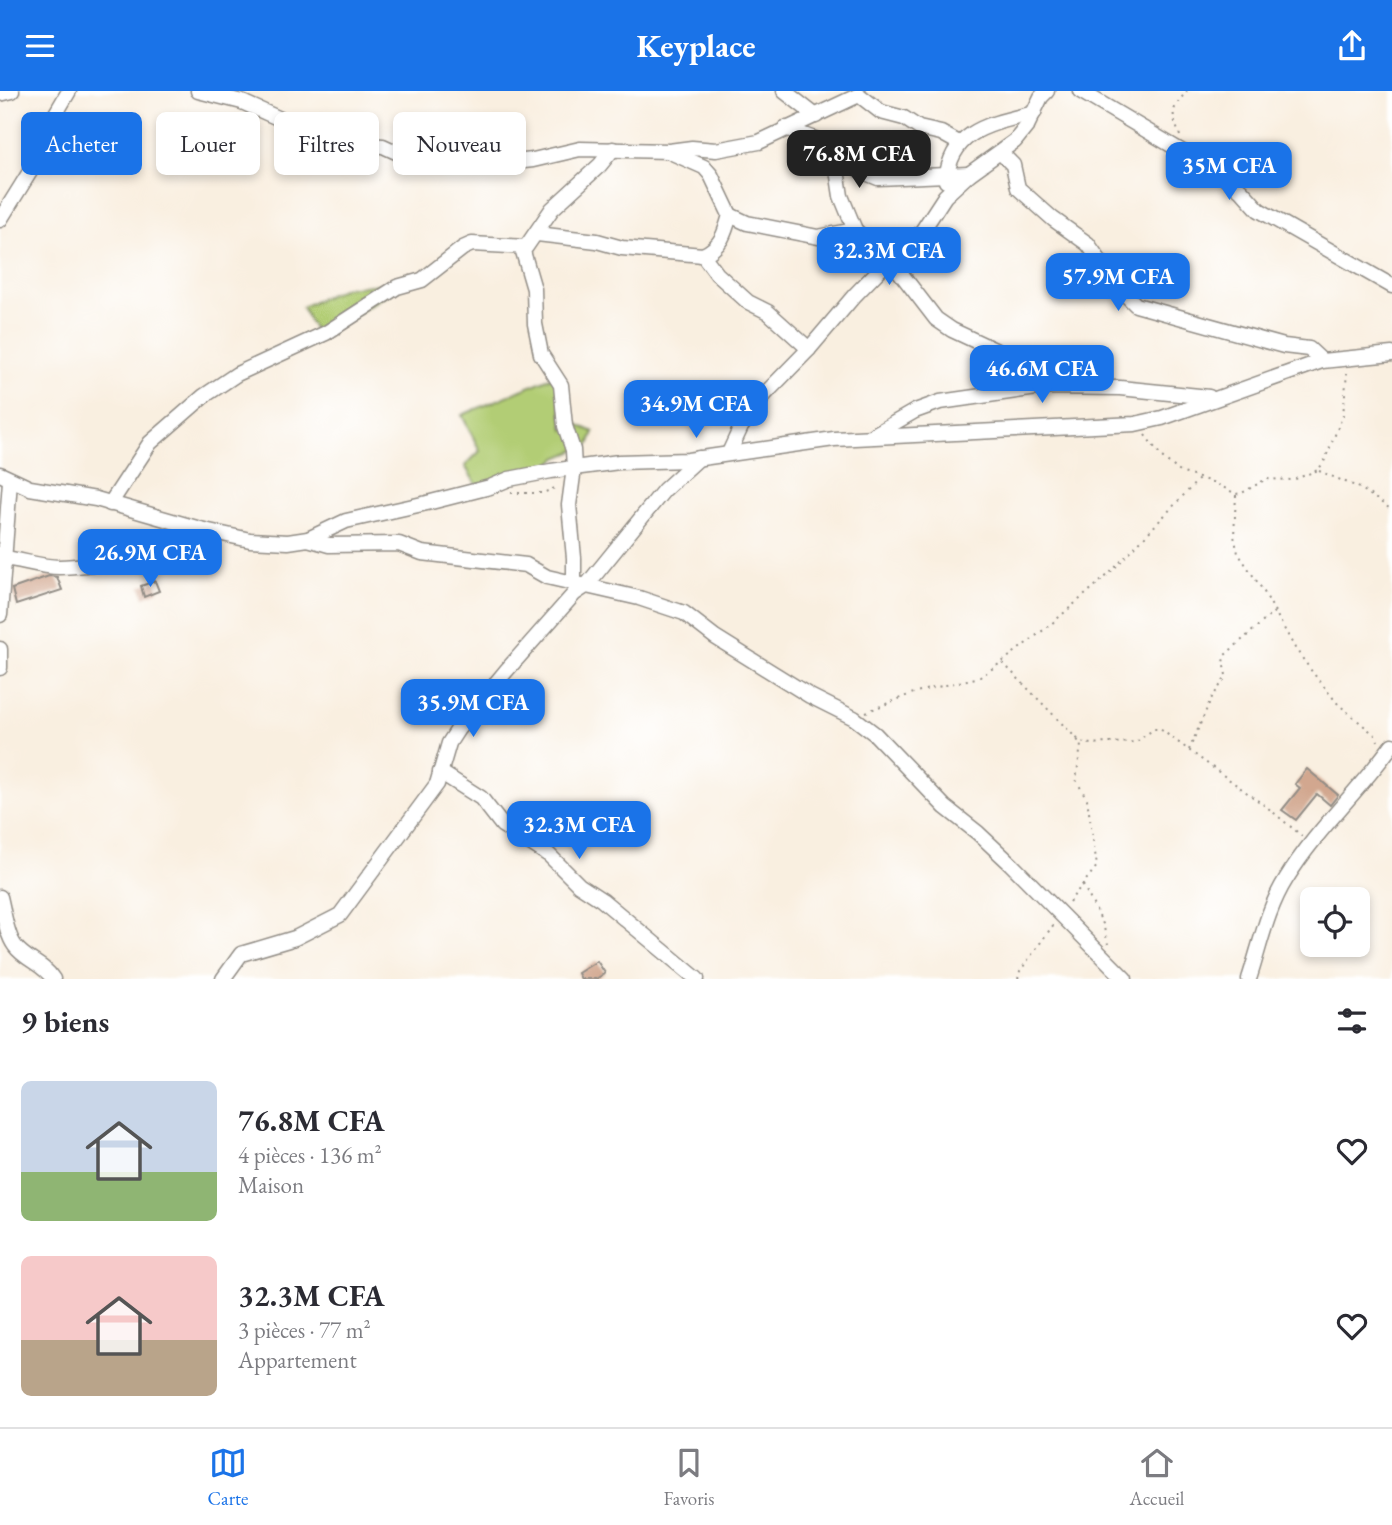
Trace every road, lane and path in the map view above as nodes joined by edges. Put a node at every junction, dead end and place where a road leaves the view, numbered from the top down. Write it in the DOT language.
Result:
graph roads {
  1 [pos="12,91"];
  2 [pos="69,91"];
  3 [pos="198,91"];
  4 [pos="785,91"];
  5 [pos="1047,91"];
  6 [pos="1080,91"];
  7 [pos="1187,91"];
  8 [pos="0,95"];
  9 [pos="240,97"];
  10 [pos="1034,113"];
  11 [pos="816,116"];
  12 [pos="785,128"];
  13 [pos="1180,136"];
  14 [pos="959,142"];
  15 [pos="613,149"];
  16 [pos="834,150"];
  17 [pos="668,151"];
  18 [pos="1001,153"];
  19 [pos="947,174"];
  20 [pos="969,174"];
  21 [pos="945,196"];
  22 [pos="730,215"];
  23 [pos="0,220"];
  24 [pos="855,230"];
  25 [pos="537,234"];
  26 [pos="522,248"];
  27 [pos="703,255"];
  28 [pos="888,261"];
  29 [pos="1392,286"];
  30 [pos="809,349"];
  31 [pos="1392,354"];
  32 [pos="1354,356"];
  33 [pos="1322,361"];
  34 [pos="1044,387"];
  35 [pos="1215,398"];
  36 [pos="1135,424"];
  37 [pos="871,437"];
  38 [pos="729,453"];
  39 [pos="700,457"];
  40 [pos="574,468"];
  41 [pos="1318,470"];
  42 [pos="5,477"];
  43 [pos="1199,479"];
  44 [pos="1236,493"];
  45 [pos="110,504"];
  46 [pos="1392,510"];
  47 [pos="200,529"];
  48 [pos="308,538"];
  49 [pos="4,558"];
  50 [pos="580,585"];
  51 [pos="1275,611"];
  52 [pos="0,615"];
  53 [pos="0,649"];
  54 [pos="1002,662"];
  55 [pos="0,668"];
  56 [pos="854,718"];
  57 [pos="1075,737"];
  58 [pos="1389,749"];
  59 [pos="1189,750"];
  60 [pos="1392,769"];
  61 [pos="440,772"];
  62 [pos="1311,843"];
  63 [pos="1083,884"];
  64 [pos="0,897"];
  65 [pos="1060,915"];
  66 [pos="1121,974"];
  67 [pos="53,979"];
  68 [pos="223,979"];
  69 [pos="697,979"];
  70 [pos="1018,979"];
  71 [pos="1249,979"];
  1 -- 8 [label="street"];
  2 -- 23 [label="street"];
  3 -- 9 [label="street"];
  4 -- 11 [label="street"];
  5 -- 10 [label="street"];
  6 -- 29 [label="street"];
  7 -- 13 [label="path"];
  9 -- 15 [label="street"];
  10 -- 14 [label="street"];
  10 -- 18 [label="street"];
  11 -- 12 [label="street"];
  11 -- 14 [label="street"];
  12 -- 16 [label="street"];
  12 -- 17 [label="street"];
  14 -- 19 [label="street"];
  15 -- 17 [label="street"];
  15 -- 25 [label="street"];
  16 -- 19 [label="street"];
  16 -- 24 [label="street"];
  17 -- 22 [label="street"];
  18 -- 20 [label="street"];
  18 -- 33 [label="street"];
  19 -- 20 [label="street"];
  19 -- 21 [label="street"];
  20 -- 21 [label="street"];
  21 -- 28 [label="street"];
  22 -- 24 [label="street"];
  22 -- 27 [label="street"];
  24 -- 28 [label="street"];
  25 -- 26 [label="street"];
  25 -- 27 [label="street"];
  26 -- 40 [label="street"];
  26 -- 45 [label="street"];
  27 -- 30 [label="street"];
  28 -- 30 [label="street"];
  28 -- 34 [label="street"];
  30 -- 38 [label="street"];
  31 -- 32 [label="street"];
  32 -- 33 [label="street"];
  32 -- 41 [label="path"];
  33 -- 35 [label="street"];
  34 -- 35 [label="street"];
  34 -- 37 [label="street"];
  35 -- 36 [label="street"];
  36 -- 37 [label="street"];
  36 -- 43 [label="path"];
  37 -- 38 [label="street"];
  38 -- 39 [label="street"];
  39 -- 40 [label="street"];
  39 -- 50 [label="street"];
  40 -- 48 [label="street"];
  40 -- 50 [label="street"];
  41 -- 44 [label="path"];
  41 -- 46 [label="path"];
  42 -- 45 [label="street"];
  42 -- 49 [label="street"];
  43 -- 44 [label="path"];
  43 -- 54 [label="path"];
  44 -- 51 [label="path"];
  45 -- 47 [label="street"];
  47 -- 48 [label="street"];
  47 -- 49 [label="street"];
  48 -- 50 [label="street"];
  49 -- 52 [label="street"];
  50 -- 56 [label="street"];
  50 -- 61 [label="street"];
  51 -- 58 [label="path"];
  51 -- 59 [label="path"];
  53 -- 55 [label="street"];
  54 -- 56 [label="path"];
  54 -- 57 [label="path"];
  56 -- 65 [label="street"];
  57 -- 59 [label="path"];
  57 -- 63 [label="path"];
  58 -- 60 [label="street"];
  58 -- 62 [label="street"];
  59 -- 62 [label="path"];
  61 -- 68 [label="street"];
  61 -- 69 [label="street"];
  62 -- 71 [label="street"];
  63 -- 65 [label="path"];
  63 -- 66 [label="path"];
  64 -- 67 [label="street"];
  65 -- 66 [label="street"];
  65 -- 70 [label="path"];
}
